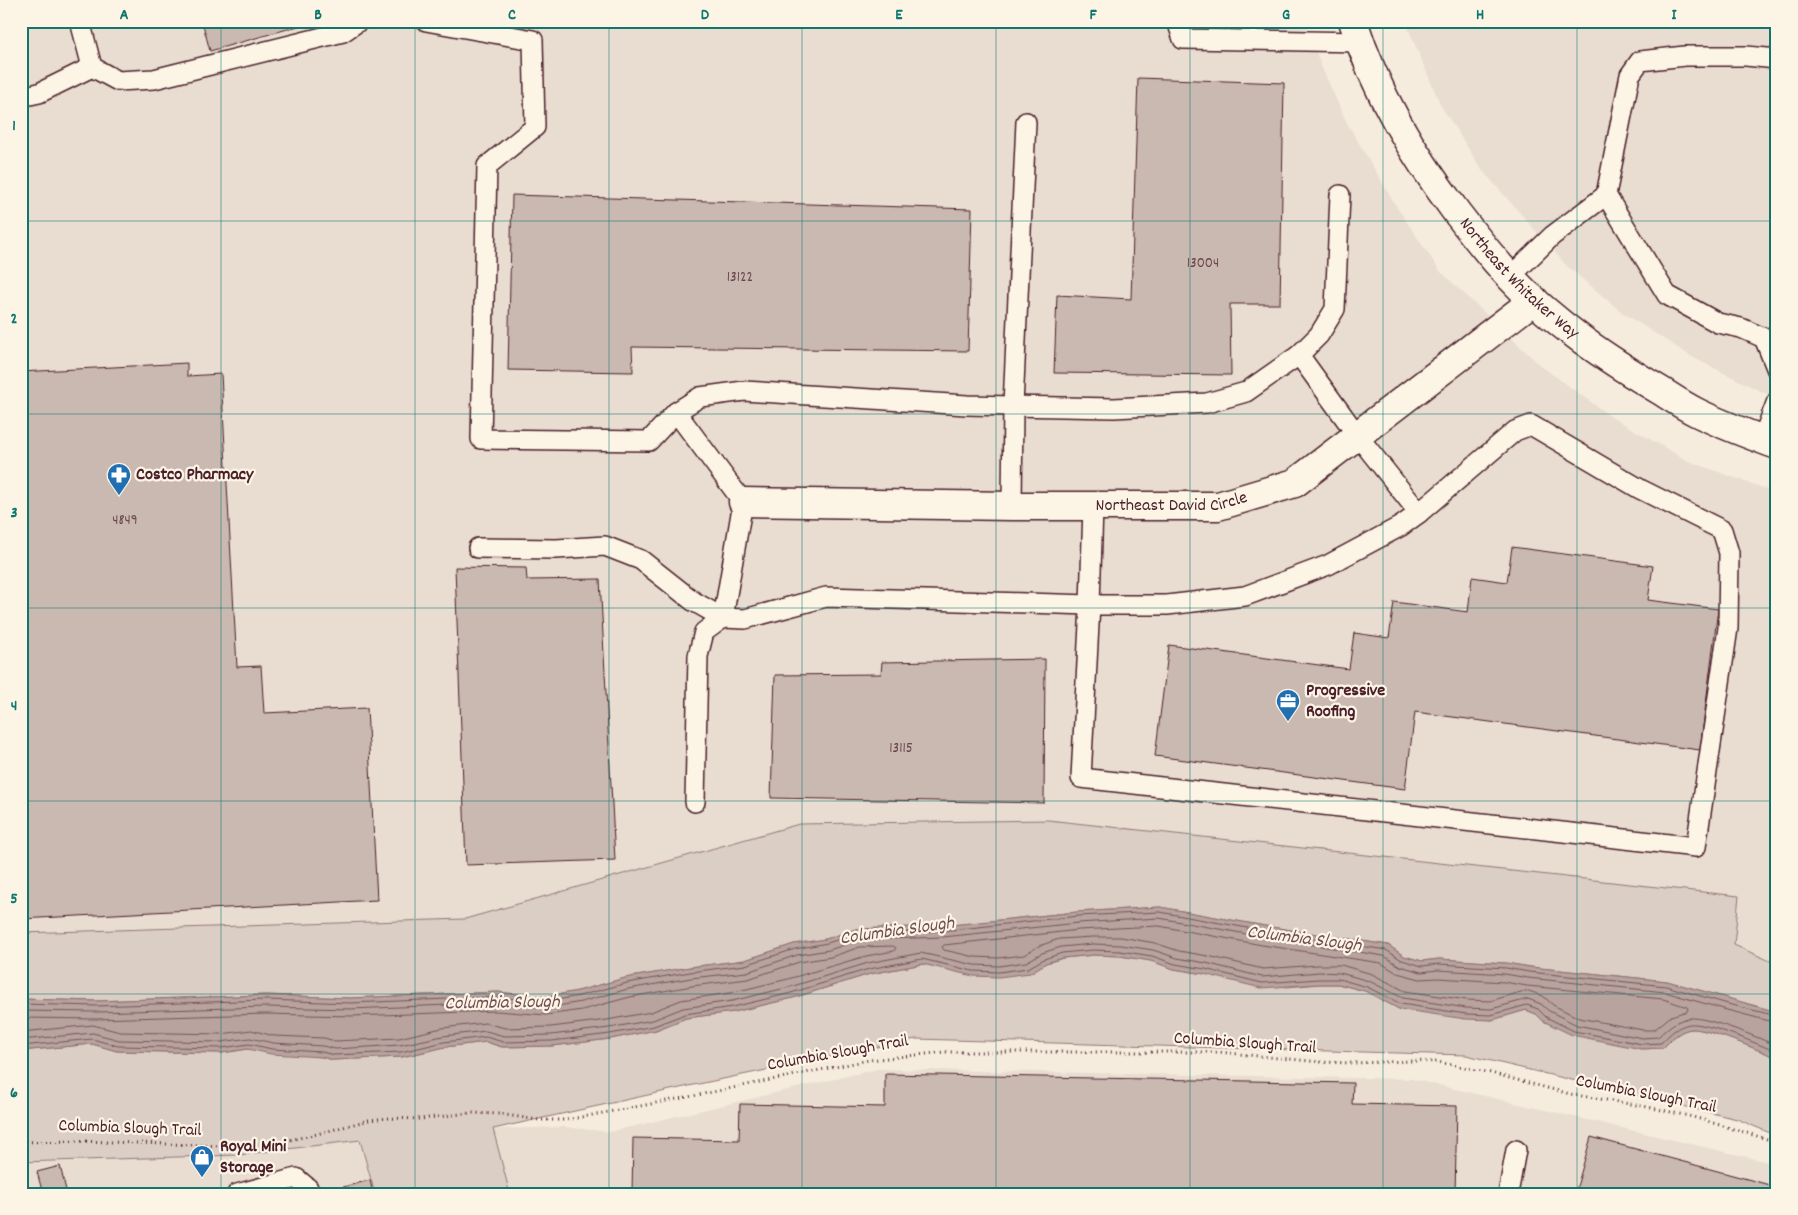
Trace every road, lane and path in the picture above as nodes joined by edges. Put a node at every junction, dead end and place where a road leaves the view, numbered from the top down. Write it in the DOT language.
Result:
graph roads {
  1 [pos="80,21"];
  2 [pos="359,21"];
  3 [pos="426,21"];
  4 [pos="1177,21"];
  5 [pos="1356,32"];
  6 [pos="1777,59"];
  7 [pos="92,67"];
  8 [pos="21,98"];
  9 [pos="1026,122"];
  10 [pos="1340,195"];
  11 [pos="1606,195"];
  12 [pos="1510,277"];
  13 [pos="1534,300"];
  14 [pos="1299,355"];
  15 [pos="1777,370"];
  16 [pos="1777,401"];
  17 [pos="1013,406"];
  18 [pos="676,412"];
  19 [pos="1357,435"];
  20 [pos="1770,443"];
  21 [pos="743,502"];
  22 [pos="1012,506"];
  23 [pos="1093,506"];
  24 [pos="1419,513"];
  25 [pos="478,548"];
  26 [pos="1090,604"];
  27 [pos="723,618"];
  28 [pos="695,802"];
  29 [pos="21,1142"];
  30 [pos="1777,1142"];
  31 [pos="1516,1150"];
  32 [pos="237,1194"];
  33 [pos="310,1194"];
  34 [pos="1508,1194"];
  1 -- 7 [label="lane"];
  2 -- 7 [label="lane"];
  3 -- 18 [label="lane"];
  4 -- 5 [label="lane"];
  5 -- 12 [label="street, Northeast Whitaker Way"];
  6 -- 11 [label="lane"];
  7 -- 8 [label="lane"];
  9 -- 17 [label="lane"];
  10 -- 14 [label="lane"];
  11 -- 12 [label="lane"];
  11 -- 15 [label="lane"];
  12 -- 13 [label="street, Northeast Whitaker Way"];
  13 -- 19 [label="street, Northeast David Circle"];
  13 -- 20 [label="street, Northeast Whitaker Way"];
  14 -- 17 [label="lane"];
  14 -- 19 [label="lane"];
  16 -- 20 [label="lane"];
  17 -- 18 [label="lane"];
  17 -- 22 [label="lane"];
  18 -- 21 [label="lane"];
  19 -- 23 [label="street, Northeast David Circle"];
  19 -- 24 [label="lane"];
  21 -- 22 [label="street, Northeast David Circle"];
  21 -- 27 [label="lane"];
  22 -- 23 [label="street, Northeast David Circle"];
  23 -- 26 [label="lane"];
  24 -- 26 [label="lane"];
  24 -- 26 [label="lane"];
  25 -- 27 [label="lane"];
  26 -- 27 [label="lane"];
  27 -- 28 [label="lane"];
  29 -- 30 [label="path, Columbia Slough Trail"];
  31 -- 34 [label="lane"];
  32 -- 33 [label="lane"];
}
